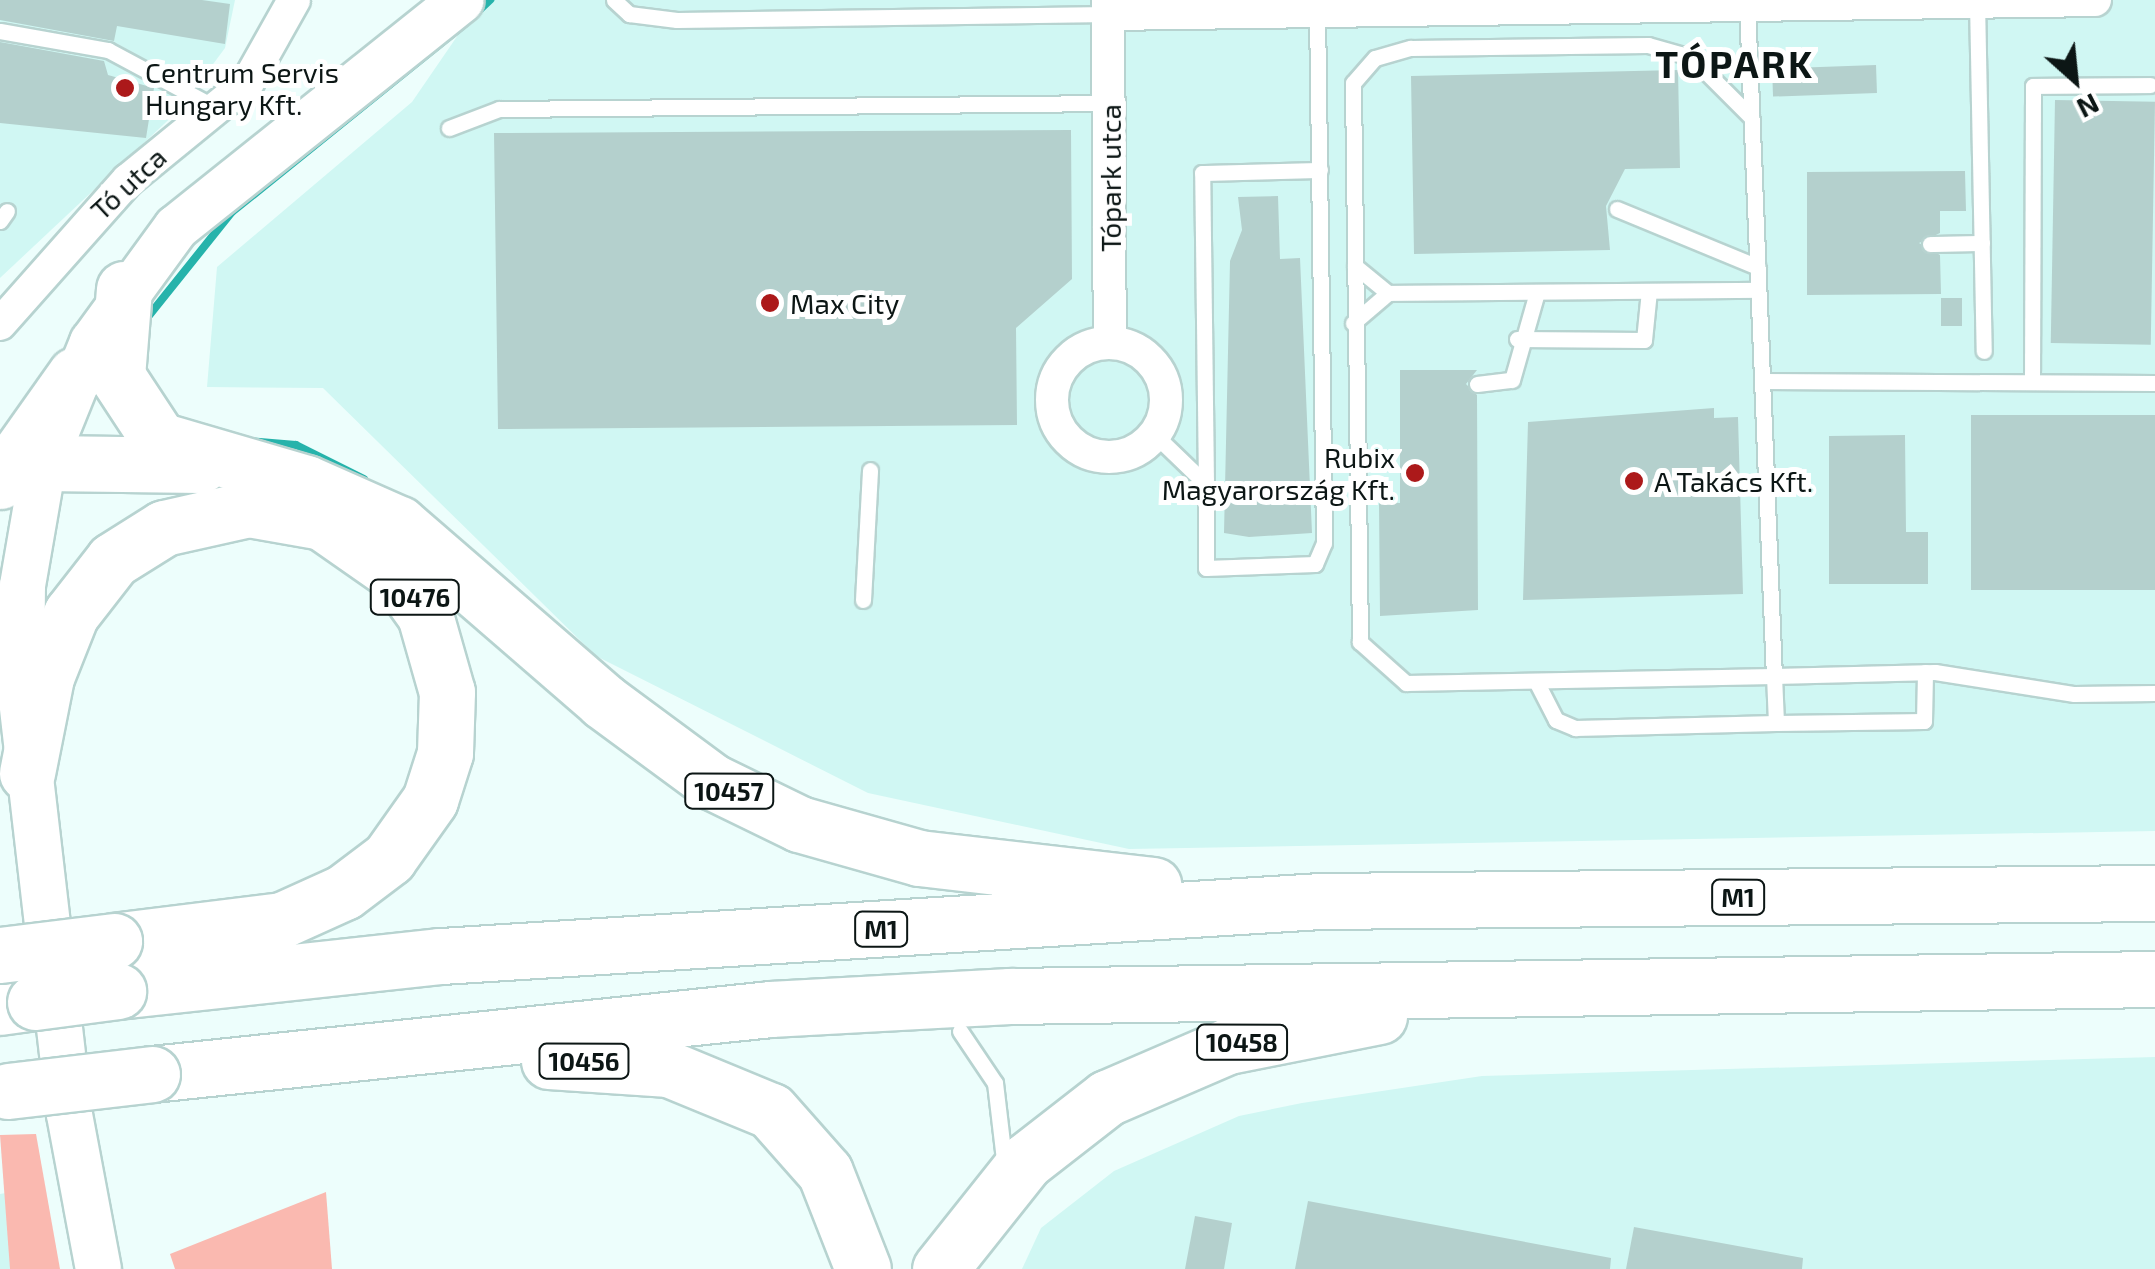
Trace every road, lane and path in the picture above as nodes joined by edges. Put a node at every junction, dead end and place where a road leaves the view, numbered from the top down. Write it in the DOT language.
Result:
graph roads {
  1 [pos="294,0"];
  2 [pos="433,0"];
  3 [pos="460,0"];
  4 [pos="614,0"];
  5 [pos="2095,0"];
  6 [pos="1882,1"];
  7 [pos="1541,2"];
  8 [pos="1582,2"];
  9 [pos="1977,2"];
  10 [pos="1377,4"];
  11 [pos="1747,5"];
  12 [pos="1254,6"];
  13 [pos="1108,7"];
  14 [pos="880,8"];
  15 [pos="1317,11"];
  16 [pos="0,31"];
  17 [pos="375,63"];
  18 [pos="2150,86"];
  19 [pos="1109,103"];
  20 [pos="216,108"];
  21 [pos="1752,117"];
  22 [pos="449,128"];
  23 [pos="1320,170"];
  24 [pos="1617,209"];
  25 [pos="1982,242"];
  26 [pos="1930,244"];
  27 [pos="1355,266"];
  28 [pos="1758,267"];
  29 [pos="124,290"];
  30 [pos="1758,290"];
  31 [pos="1649,291"];
  32 [pos="1537,292"];
  33 [pos="1388,293"];
  34 [pos="1353,323"];
  35 [pos="0,324"];
  36 [pos="1517,339"];
  37 [pos="1110,342"];
  38 [pos="1984,351"];
  39 [pos="76,375"];
  40 [pos="1764,380"];
  41 [pos="2032,382"];
  42 [pos="2155,383"];
  43 [pos="1478,384"];
  44 [pos="1155,435"];
  45 [pos="229,466"];
  46 [pos="870,470"];
  47 [pos="22,472"];
  48 [pos="1206,484"];
  49 [pos="864,600"];
  50 [pos="1924,672"];
  51 [pos="1774,676"];
  52 [pos="1536,681"];
  53 [pos="2155,693"];
  54 [pos="1776,723"];
  55 [pos="27,773"];
  56 [pos="2155,892"];
  57 [pos="1320,901"];
  58 [pos="116,966"];
  59 [pos="2155,979"];
  60 [pos="1624,982"];
  61 [pos="0,990"];
  62 [pos="960,1031"];
  63 [pos="177,1071"];
  64 [pos="4,1092"];
  65 [pos="1002,1186"];
  66 [pos="98,1269"];
  67 [pos="863,1269"];
  68 [pos="940,1269"];
  1 -- 20 [label="street, Tó utca"];
  2 -- 17 [label="main road"];
  3 -- 17 [label="main road"];
  4 -- 14 [label="lane"];
  5 -- 9 [label="street"];
  6 -- 9 [label="street"];
  6 -- 11 [label="street"];
  7 -- 8 [label="street"];
  7 -- 10 [label="street"];
  8 -- 11 [label="street"];
  9 -- 25 [label="lane"];
  10 -- 15 [label="street"];
  11 -- 21 [label="lane"];
  12 -- 13 [label="street"];
  12 -- 15 [label="street"];
  13 -- 14 [label="lane"];
  13 -- 19 [label="street, Tópark utca"];
  15 -- 23 [label="lane"];
  16 -- 20 [label="lane"];
  17 -- 29 [label="main road"];
  18 -- 41 [label="lane"];
  19 -- 22 [label="lane"];
  19 -- 37 [label="street, Tópark utca"];
  20 -- 35 [label="street, Tó utca"];
  21 -- 27 [label="lane"];
  21 -- 28 [label="lane"];
  23 -- 48 [label="lane"];
  23 -- 48 [label="lane"];
  24 -- 28 [label="lane"];
  25 -- 26 [label="lane"];
  25 -- 38 [label="lane"];
  27 -- 33 [label="lane"];
  27 -- 34 [label="lane"];
  28 -- 30 [label="lane"];
  29 -- 39 [label="main road"];
  29 -- 45 [label="highway, 10457"];
  30 -- 31 [label="lane"];
  30 -- 40 [label="lane"];
  31 -- 32 [label="lane"];
  31 -- 36 [label="lane"];
  32 -- 33 [label="lane"];
  32 -- 36 [label="lane"];
  33 -- 34 [label="lane"];
  34 -- 52 [label="lane"];
  36 -- 43 [label="lane"];
  37 -- 44 [label="street"];
  37 -- 44 [label="street"];
  39 -- 47 [label="highway"];
  40 -- 41 [label="lane"];
  40 -- 51 [label="lane"];
  41 -- 42 [label="lane"];
  44 -- 48 [label="lane"];
  45 -- 47 [label="highway, 10457"];
  45 -- 57 [label="highway, 10457"];
  46 -- 49 [label="lane"];
  47 -- 55 [label="main road"];
  50 -- 51 [label="lane"];
  50 -- 53 [label="lane"];
  50 -- 54 [label="lane"];
  51 -- 52 [label="lane"];
  51 -- 54 [label="lane"];
  52 -- 54 [label="lane"];
  55 -- 58 [label="highway, 10476"];
  55 -- 66 [label="main road"];
  56 -- 57 [label="highway, M1"];
  57 -- 58 [label="highway, M1"];
  58 -- 61 [label="highway, 10476, bridge"];
  59 -- 60 [label="highway"];
  60 -- 63 [label="highway"];
  60 -- 65 [label="highway, 10458"];
  62 -- 65 [label="lane"];
  63 -- 64 [label="highway, bridge"];
  63 -- 67 [label="highway, 10456"];
  65 -- 68 [label="highway, 10458"];
}
